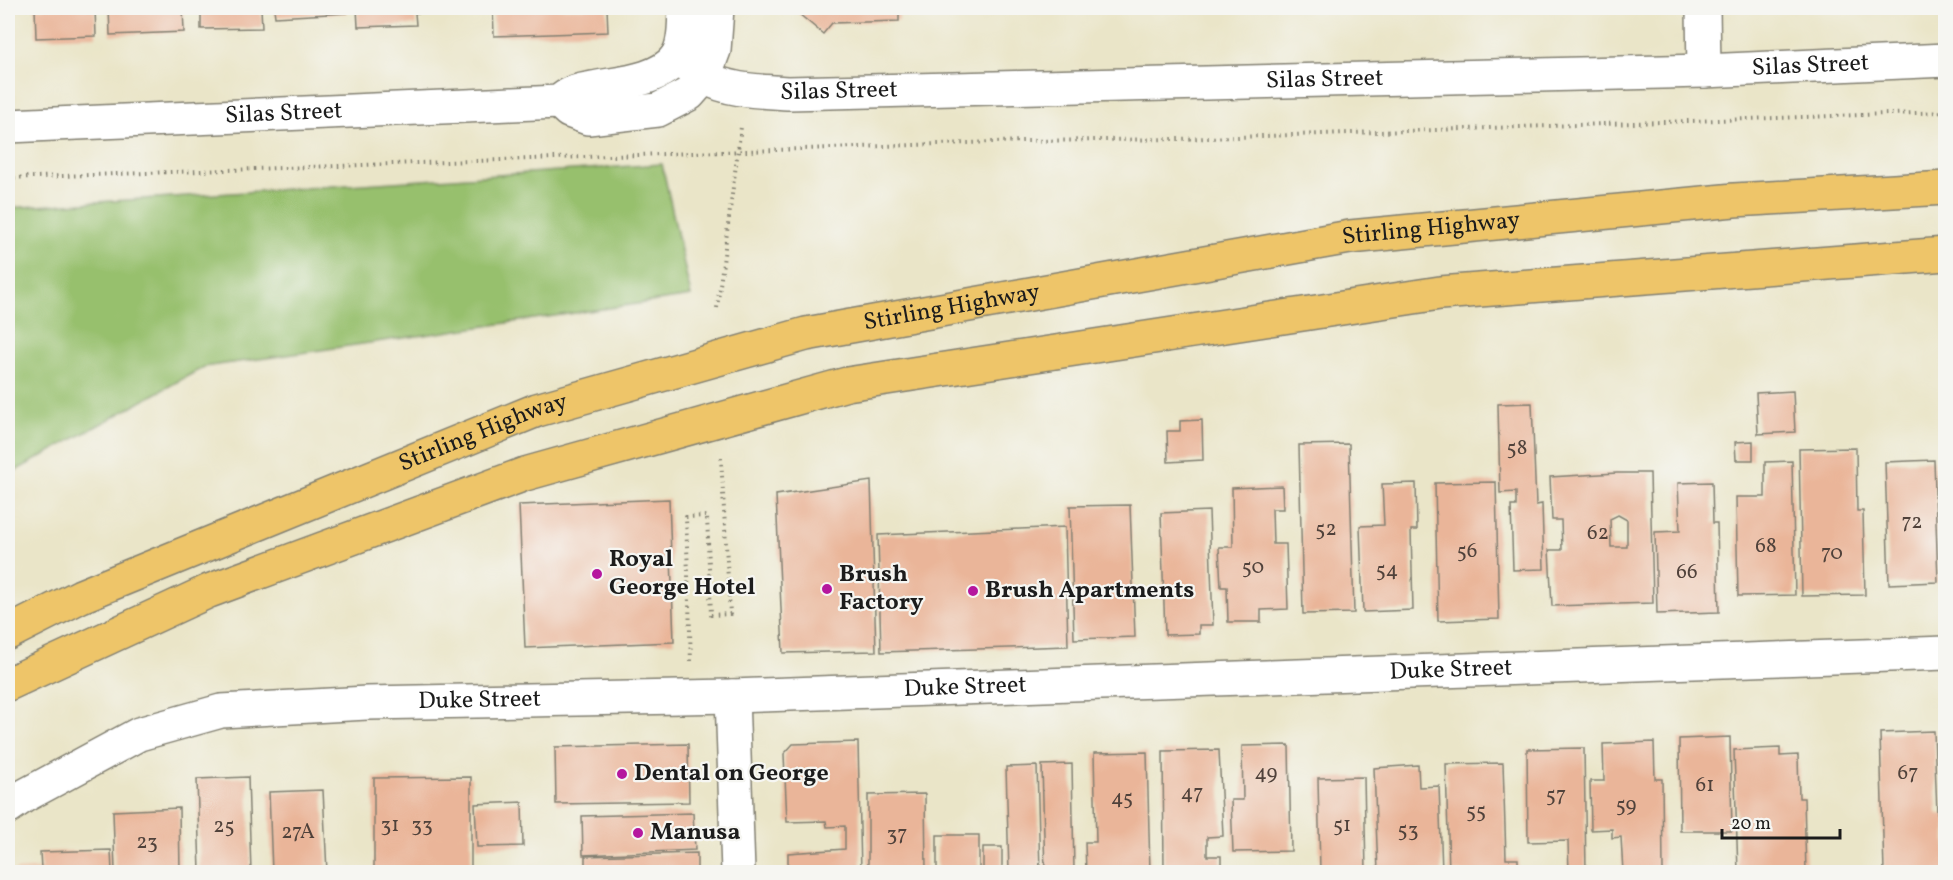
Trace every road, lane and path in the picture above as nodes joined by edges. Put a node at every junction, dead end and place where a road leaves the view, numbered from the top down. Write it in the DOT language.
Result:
graph roads {
  1 [pos="685,8"];
  2 [pos="717,8"];
  3 [pos="1704,8"];
  4 [pos="676,58"];
  5 [pos="1946,60"];
  6 [pos="1704,70"];
  7 [pos="704,77"];
  8 [pos="746,90"];
  9 [pos="559,102"];
  10 [pos="1946,112"];
  11 [pos="8,126"];
  12 [pos="738,152"];
  13 [pos="8,178"];
  14 [pos="1946,188"];
  15 [pos="1946,254"];
  16 [pos="717,308"];
  17 [pos="721,458"];
  18 [pos="8,633"];
  19 [pos="1946,653"];
  20 [pos="8,684"];
  21 [pos="732,696"];
  22 [pos="688,698"];
  23 [pos="8,807"];
  24 [pos="738,873"];
  1 -- 4 [label="street"];
  2 -- 7 [label="street"];
  3 -- 6 [label="street"];
  4 -- 7 [label="street, Silas Street"];
  4 -- 9 [label="street, Silas Street"];
  5 -- 6 [label="street, Silas Street"];
  6 -- 8 [label="street, Silas Street"];
  7 -- 8 [label="street, Silas Street"];
  7 -- 9 [label="street"];
  8 -- 12 [label="path"];
  9 -- 11 [label="street, Silas Street"];
  10 -- 12 [label="path"];
  12 -- 13 [label="path"];
  12 -- 16 [label="path"];
  14 -- 18 [label="highway, Stirling Highway"];
  15 -- 20 [label="highway"];
  17 -- 22 [label="path"];
  19 -- 21 [label="street, Duke Street"];
  21 -- 22 [label="street, Duke Street"];
  21 -- 24 [label="street"];
  22 -- 23 [label="street, Duke Street"];
}
